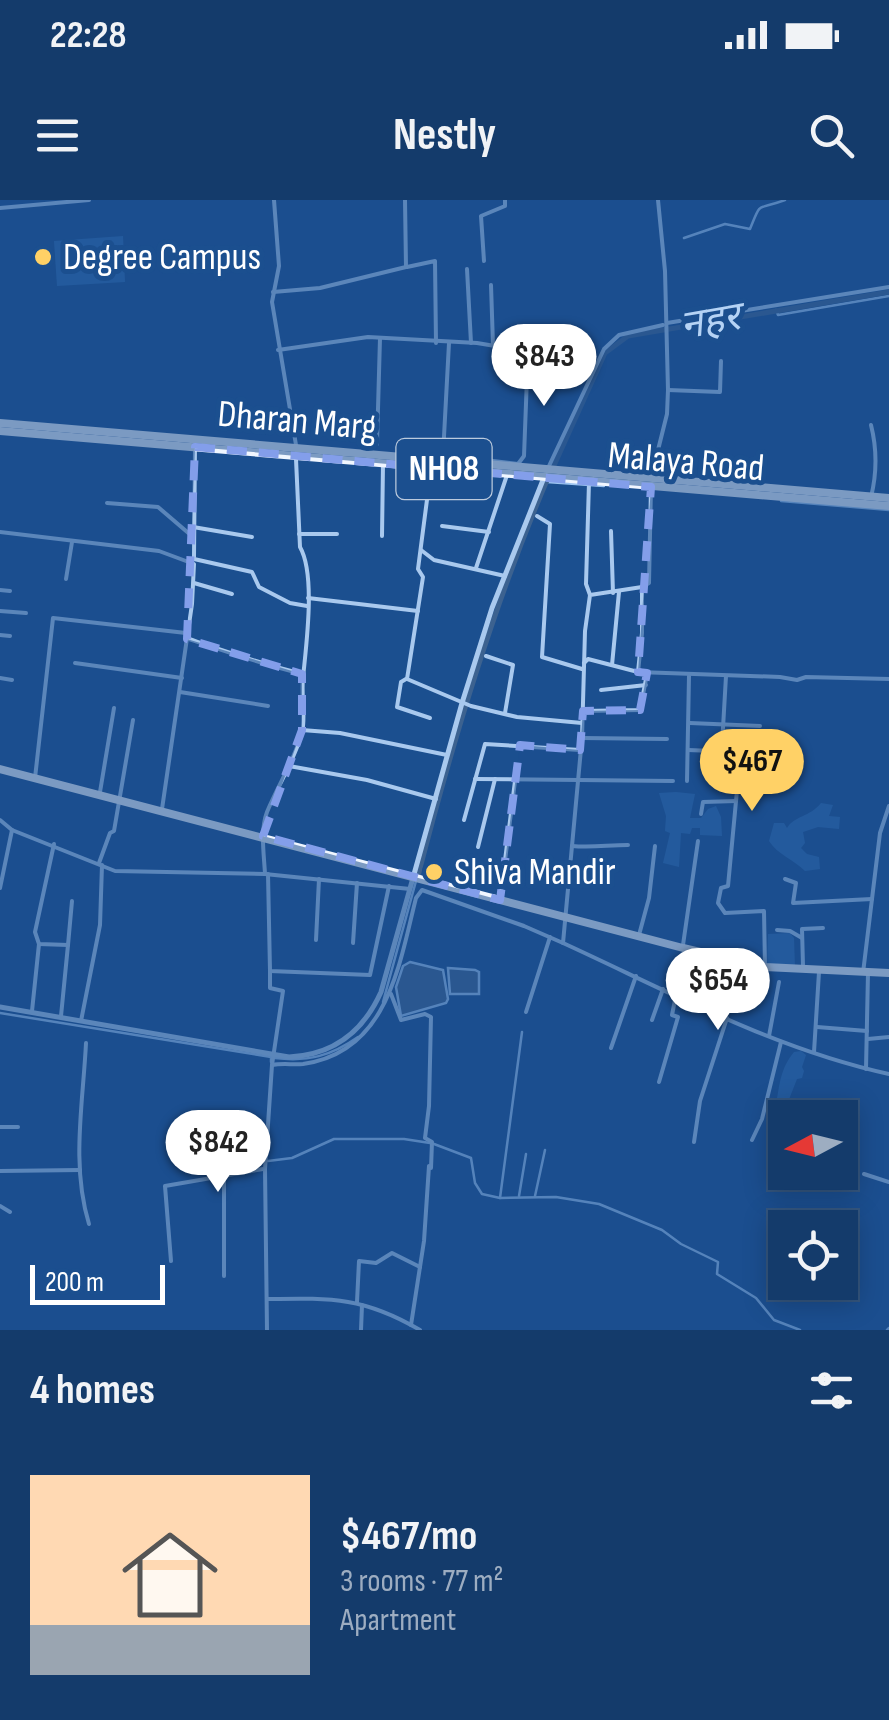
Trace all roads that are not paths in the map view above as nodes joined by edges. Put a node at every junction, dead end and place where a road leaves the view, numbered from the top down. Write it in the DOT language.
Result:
graph roads {
  1 [pos="89,200"];
  2 [pos="274,200"];
  3 [pos="404,200"];
  4 [pos="505,200"];
  5 [pos="658,200"];
  6 [pos="47,202"];
  7 [pos="0,208"];
  8 [pos="484,261"];
  9 [pos="406,268"];
  10 [pos="467,269"];
  11 [pos="490,285"];
  12 [pos="889,287"];
  13 [pos="273,292"];
  14 [pos="665,326"];
  15 [pos="380,338"];
  16 [pos="436,343"];
  17 [pos="449,343"];
  18 [pos="471,344"];
  19 [pos="493,345"];
  20 [pos="278,350"];
  21 [pos="528,351"];
  22 [pos="721,361"];
  23 [pos="591,372"];
  24 [pos="668,390"];
  25 [pos="0,423"];
  26 [pos="871,425"];
  27 [pos="0,431"];
  28 [pos="179,441"];
  29 [pos="377,444"];
  30 [pos="195,447"];
  31 [pos="296,452"];
  32 [pos="383,464"];
  33 [pos="432,464"];
  34 [pos="507,474"];
  35 [pos="545,474"];
  36 [pos="588,482"];
  37 [pos="651,483"];
  38 [pos="872,497"];
  39 [pos="889,498"];
  40 [pos="107,503"];
  41 [pos="889,506"];
  42 [pos="537,516"];
  43 [pos="193,526"];
  44 [pos="442,526"];
  45 [pos="0,532"];
  46 [pos="489,532"];
  47 [pos="611,532"];
  48 [pos="299,534"];
  49 [pos="336,534"];
  50 [pos="382,536"];
  51 [pos="193,537"];
  52 [pos="252,537"];
  53 [pos="72,542"];
  54 [pos="421,550"];
  55 [pos="194,561"];
  56 [pos="476,568"];
  57 [pos="504,576"];
  58 [pos="66,580"];
  59 [pos="194,583"];
  60 [pos="642,587"];
  61 [pos="0,590"];
  62 [pos="10,591"];
  63 [pos="616,592"];
  64 [pos="232,594"];
  65 [pos="590,596"];
  66 [pos="307,598"];
  67 [pos="306,606"];
  68 [pos="0,611"];
  69 [pos="418,611"];
  70 [pos="26,614"];
  71 [pos="0,635"];
  72 [pos="10,636"];
  73 [pos="188,636"];
  74 [pos="486,656"];
  75 [pos="75,663"];
  76 [pos="612,664"];
  77 [pos="584,666"];
  78 [pos="638,672"];
  79 [pos="648,672"];
  80 [pos="303,674"];
  81 [pos="690,674"];
  82 [pos="726,676"];
  83 [pos="0,678"];
  84 [pos="182,678"];
  85 [pos="889,678"];
  86 [pos="407,679"];
  87 [pos="12,680"];
  88 [pos="646,685"];
  89 [pos="601,690"];
  90 [pos="180,692"];
  91 [pos="462,703"];
  92 [pos="268,706"];
  93 [pos="114,708"];
  94 [pos="583,711"];
  95 [pos="504,713"];
  96 [pos="430,718"];
  97 [pos="134,720"];
  98 [pos="582,723"];
  99 [pos="690,724"];
  100 [pos="726,725"];
  101 [pos="760,726"];
  102 [pos="302,730"];
  103 [pos="582,738"];
  104 [pos="667,739"];
  105 [pos="580,750"];
  106 [pos="688,750"];
  107 [pos="721,752"];
  108 [pos="761,753"];
  109 [pos="447,755"];
  110 [pos="288,766"];
  111 [pos="0,768"];
  112 [pos="35,778"];
  113 [pos="495,779"];
  114 [pos="515,779"];
  115 [pos="475,780"];
  116 [pos="720,780"];
  117 [pos="738,780"];
  118 [pos="578,781"];
  119 [pos="673,781"];
  120 [pos="687,781"];
  121 [pos="100,794"];
  122 [pos="436,798"];
  123 [pos="121,800"];
  124 [pos="736,802"];
  125 [pos="889,806"];
  126 [pos="162,810"];
  127 [pos="701,814"];
  128 [pos="0,820"];
  129 [pos="464,820"];
  130 [pos="12,830"];
  131 [pos="880,833"];
  132 [pos="889,833"];
  133 [pos="263,836"];
  134 [pos="698,841"];
  135 [pos="54,844"];
  136 [pos="628,845"];
  137 [pos="572,846"];
  138 [pos="655,846"];
  139 [pos="478,847"];
  140 [pos="100,864"];
  141 [pos="266,874"];
  142 [pos="413,878"];
  143 [pos="319,879"];
  144 [pos="785,880"];
  145 [pos="357,883"];
  146 [pos="389,886"];
  147 [pos="0,888"];
  148 [pos="410,889"];
  149 [pos="500,900"];
  150 [pos="872,900"];
  151 [pos="72,902"];
  152 [pos="565,915"];
  153 [pos="822,928"];
  154 [pos="777,930"];
  155 [pos="639,936"];
  156 [pos="550,937"];
  157 [pos="802,938"];
  158 [pos="316,940"];
  159 [pos="353,943"];
  160 [pos="564,943"];
  161 [pos="38,944"];
  162 [pos="68,945"];
  163 [pos="683,948"];
  164 [pos="765,966"];
  165 [pos="803,970"];
  166 [pos="270,971"];
  167 [pos="818,972"];
  168 [pos="865,973"];
  169 [pos="889,973"];
  170 [pos="636,976"];
  171 [pos="778,982"];
  172 [pos="663,989"];
  173 [pos="391,994"];
  174 [pos="676,994"];
  175 [pos="0,1007"];
  176 [pos="32,1012"];
  177 [pos="526,1012"];
  178 [pos="61,1016"];
  179 [pos="727,1018"];
  180 [pos="652,1020"];
  181 [pos="81,1022"];
  182 [pos="817,1027"];
  183 [pos="868,1031"];
  184 [pos="889,1037"];
  185 [pos="769,1038"];
  186 [pos="868,1039"];
  187 [pos="781,1042"];
  188 [pos="86,1043"];
  189 [pos="611,1048"];
  190 [pos="274,1054"];
  191 [pos="814,1054"];
  192 [pos="272,1065"];
  193 [pos="866,1069"];
  194 [pos="889,1074"];
  195 [pos="660,1082"];
  196 [pos="0,1127"];
  197 [pos="18,1127"];
  198 [pos="752,1140"];
  199 [pos="694,1142"];
  200 [pos="265,1169"];
  201 [pos="80,1170"];
  202 [pos="0,1171"];
  203 [pos="864,1174"];
  204 [pos="224,1177"];
  205 [pos="889,1182"];
  206 [pos="0,1206"];
  207 [pos="10,1212"];
  208 [pos="88,1224"];
  209 [pos="171,1261"];
  210 [pos="420,1266"];
  211 [pos="224,1276"];
  212 [pos="268,1300"];
  213 [pos="359,1303"];
  214 [pos="411,1325"];
  215 [pos="267,1330"];
  216 [pos="360,1330"];
  217 [pos="420,1330"];
  1 -- 6 [label="street"];
  2 -- 13 [label="street"];
  3 -- 9 [label="street"];
  4 -- 8 [label="street"];
  5 -- 14 [label="street"];
  6 -- 7 [label="street"];
  9 -- 13 [label="street"];
  9 -- 16 [label="street"];
  10 -- 18 [label="street"];
  11 -- 19 [label="street"];
  12 -- 14 [label="street"];
  13 -- 20 [label="street"];
  14 -- 23 [label="street"];
  14 -- 24 [label="street"];
  15 -- 16 [label="street"];
  15 -- 20 [label="street"];
  15 -- 29 [label="street"];
  16 -- 17 [label="street"];
  17 -- 18 [label="street"];
  17 -- 21 [label="street"];
  18 -- 19 [label="street"];
  19 -- 21 [label="street"];
  20 -- 31 [label="street"];
  21 -- 23 [label="street"];
  22 -- 24 [label="street"];
  23 -- 35 [label="street"];
  24 -- 37 [label="street"];
  25 -- 28 [label="main road, Dharan Marg / NH08"];
  26 -- 38 [label="street"];
  27 -- 28 [label="main road, Malaya Road / NH08"];
  28 -- 30 [label="main road, Malaya Road / NH08"];
  28 -- 31 [label="main road, Dharan Marg / NH08"];
  30 -- 31 [label="main road, Malaya Road / NH08"];
  30 -- 43 [label="street"];
  31 -- 32 [label="main road, Malaya Road / NH08"];
  31 -- 33 [label="main road, Dharan Marg / NH08"];
  31 -- 48 [label="street"];
  32 -- 33 [label="main road, Malaya Road / NH08"];
  32 -- 50 [label="street"];
  33 -- 34 [label="main road, Malaya Road / NH08"];
  33 -- 35 [label="main road, Dharan Marg / NH08"];
  33 -- 54 [label="street"];
  34 -- 35 [label="main road, Malaya Road / NH08"];
  34 -- 46 [label="street"];
  35 -- 36 [label="main road, Malaya Road / NH08"];
  35 -- 37 [label="main road, Dharan Marg / NH08"];
  35 -- 57 [label="street"];
  36 -- 37 [label="main road, Malaya Road / NH08"];
  36 -- 65 [label="street"];
  37 -- 38 [label="main road, Dharan Marg / NH08"];
  37 -- 41 [label="main road, Malaya Road / NH08"];
  37 -- 60 [label="street"];
  38 -- 39 [label="main road, Dharan Marg / NH08"];
  40 -- 51 [label="street"];
  42 -- 77 [label="street"];
  43 -- 51 [label="street"];
  43 -- 52 [label="street"];
  44 -- 46 [label="street"];
  45 -- 53 [label="street"];
  46 -- 56 [label="street"];
  47 -- 63 [label="street"];
  48 -- 49 [label="street"];
  48 -- 66 [label="street"];
  51 -- 55 [label="street"];
  53 -- 55 [label="street"];
  53 -- 58 [label="street"];
  54 -- 56 [label="street"];
  54 -- 69 [label="street"];
  55 -- 59 [label="street"];
  55 -- 67 [label="street"];
  56 -- 57 [label="street"];
  57 -- 91 [label="street"];
  59 -- 64 [label="street"];
  59 -- 73 [label="street"];
  60 -- 63 [label="street"];
  60 -- 78 [label="street"];
  61 -- 62 [label="street"];
  63 -- 65 [label="street"];
  63 -- 76 [label="street"];
  65 -- 77 [label="street"];
  66 -- 67 [label="street"];
  66 -- 69 [label="street"];
  67 -- 80 [label="street"];
  68 -- 70 [label="street"];
  69 -- 86 [label="street"];
  71 -- 72 [label="street"];
  73 -- 80 [label="street"];
  73 -- 84 [label="street"];
  73 -- 112 [label="street"];
  74 -- 95 [label="street"];
  75 -- 84 [label="street"];
  76 -- 77 [label="street"];
  76 -- 78 [label="street"];
  77 -- 94 [label="street"];
  78 -- 79 [label="street"];
  79 -- 81 [label="street"];
  79 -- 88 [label="street"];
  80 -- 102 [label="street"];
  81 -- 82 [label="street"];
  81 -- 99 [label="street"];
  82 -- 85 [label="street"];
  82 -- 100 [label="street"];
  83 -- 87 [label="street"];
  84 -- 90 [label="street"];
  86 -- 91 [label="street"];
  86 -- 96 [label="street"];
  88 -- 89 [label="street"];
  88 -- 94 [label="street"];
  90 -- 92 [label="street"];
  90 -- 126 [label="street"];
  91 -- 95 [label="street"];
  91 -- 109 [label="street"];
  93 -- 121 [label="street"];
  94 -- 98 [label="street"];
  95 -- 98 [label="street"];
  97 -- 123 [label="street"];
  98 -- 103 [label="street"];
  99 -- 100 [label="street"];
  99 -- 106 [label="street"];
  100 -- 101 [label="street"];
  100 -- 107 [label="street"];
  102 -- 109 [label="street"];
  102 -- 110 [label="street"];
  103 -- 104 [label="street"];
  103 -- 105 [label="street"];
  105 -- 115 [label="street"];
  105 -- 118 [label="street"];
  106 -- 107 [label="street"];
  106 -- 120 [label="street"];
  107 -- 108 [label="street"];
  107 -- 116 [label="street"];
  109 -- 122 [label="street"];
  110 -- 122 [label="street"];
  110 -- 133 [label="street"];
  111 -- 112 [label="main road"];
  112 -- 121 [label="main road"];
  113 -- 114 [label="street"];
  113 -- 115 [label="street"];
  113 -- 139 [label="street"];
  114 -- 118 [label="street"];
  114 -- 149 [label="street"];
  115 -- 129 [label="street"];
  117 -- 124 [label="street"];
  118 -- 119 [label="street"];
  118 -- 137 [label="street"];
  121 -- 123 [label="main road"];
  122 -- 142 [label="street"];
  123 -- 126 [label="main road"];
  123 -- 140 [label="street"];
  124 -- 127 [label="street"];
  124 -- 164 [label="street"];
  125 -- 131 [label="street"];
  126 -- 133 [label="main road"];
  128 -- 130 [label="street"];
  130 -- 135 [label="street"];
  130 -- 147 [label="street"];
  131 -- 132 [label="street"];
  131 -- 150 [label="street"];
  133 -- 141 [label="street"];
  133 -- 142 [label="main road"];
  134 -- 163 [label="street"];
  135 -- 140 [label="street"];
  135 -- 161 [label="street"];
  136 -- 137 [label="street"];
  137 -- 152 [label="street"];
  138 -- 155 [label="street"];
  140 -- 141 [label="street"];
  140 -- 181 [label="street"];
  141 -- 143 [label="street"];
  141 -- 166 [label="street"];
  142 -- 148 [label="street"];
  142 -- 149 [label="main road"];
  143 -- 145 [label="street"];
  143 -- 158 [label="street"];
  144 -- 150 [label="street"];
  145 -- 146 [label="street"];
  145 -- 159 [label="street"];
  146 -- 148 [label="street"];
  146 -- 166 [label="street"];
  148 -- 190 [label="street"];
  149 -- 152 [label="main road"];
  150 -- 168 [label="street"];
  151 -- 162 [label="street"];
  152 -- 155 [label="main road"];
  152 -- 160 [label="street"];
  153 -- 157 [label="street"];
  154 -- 157 [label="street"];
  155 -- 163 [label="main road"];
  156 -- 160 [label="street"];
  156 -- 173 [label="street"];
  156 -- 177 [label="street"];
  157 -- 165 [label="street"];
  160 -- 170 [label="street"];
  161 -- 162 [label="street"];
  161 -- 176 [label="street"];
  162 -- 178 [label="street"];
  163 -- 164 [label="main road"];
  164 -- 165 [label="main road"];
  165 -- 167 [label="main road"];
  166 -- 190 [label="street"];
  167 -- 168 [label="main road"];
  167 -- 182 [label="street"];
  168 -- 169 [label="main road"];
  168 -- 183 [label="street"];
  170 -- 172 [label="street"];
  170 -- 189 [label="street"];
  171 -- 185 [label="street"];
  172 -- 174 [label="street"];
  172 -- 180 [label="street"];
  173 -- 192 [label="street"];
  173 -- 210 [label="street"];
  174 -- 179 [label="street"];
  174 -- 195 [label="street"];
  175 -- 176 [label="street"];
  176 -- 178 [label="street"];
  178 -- 181 [label="street"];
  179 -- 185 [label="street"];
  179 -- 199 [label="street"];
  181 -- 190 [label="street"];
  182 -- 183 [label="street"];
  182 -- 191 [label="street"];
  183 -- 186 [label="street"];
  184 -- 186 [label="street"];
  185 -- 187 [label="street"];
  186 -- 193 [label="street"];
  187 -- 191 [label="street"];
  187 -- 198 [label="street"];
  188 -- 201 [label="street"];
  190 -- 192 [label="street"];
  191 -- 193 [label="street"];
  192 -- 200 [label="street"];
  193 -- 194 [label="street"];
  196 -- 197 [label="street"];
  200 -- 204 [label="street"];
  200 -- 212 [label="street"];
  201 -- 202 [label="street"];
  201 -- 208 [label="street"];
  203 -- 205 [label="street"];
  204 -- 209 [label="street"];
  204 -- 211 [label="street"];
  206 -- 207 [label="street"];
  210 -- 213 [label="street"];
  210 -- 214 [label="street"];
  212 -- 213 [label="street"];
  212 -- 215 [label="street"];
  213 -- 214 [label="street"];
  213 -- 216 [label="street"];
  214 -- 217 [label="street"];
}
